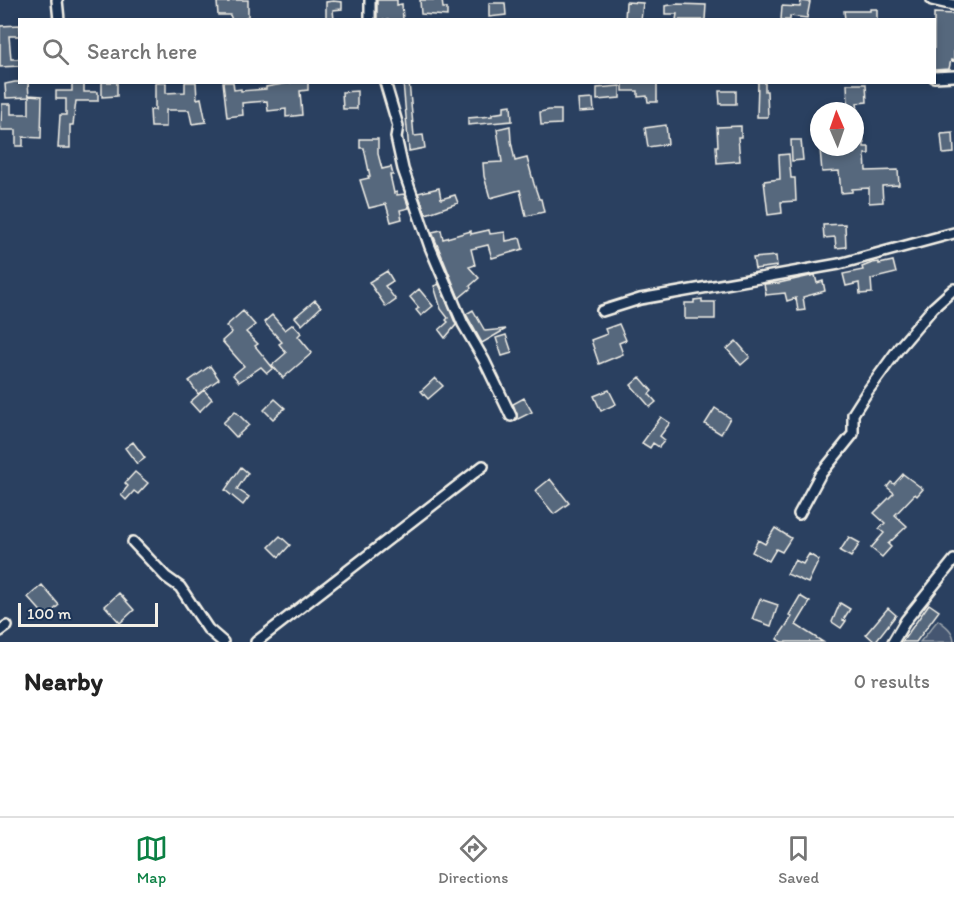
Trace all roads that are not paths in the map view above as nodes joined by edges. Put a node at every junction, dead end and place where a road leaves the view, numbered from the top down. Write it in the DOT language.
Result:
graph roads {
  1 [pos="57,0"];
  2 [pos="370,0"];
  3 [pos="932,0"];
  4 [pos="954,5"];
  5 [pos="59,18"];
  6 [pos="370,18"];
  7 [pos="954,76"];
  8 [pos="936,77"];
  9 [pos="386,84"];
  10 [pos="954,233"];
  11 [pos="954,289"];
  12 [pos="602,311"];
  13 [pos="511,416"];
  14 [pos="483,466"];
  15 [pos="799,513"];
  16 [pos="133,542"];
  17 [pos="954,560"];
  18 [pos="223,642"];
  19 [pos="256,642"];
  20 [pos="893,642"];
  1 -- 5 [label="street"];
  2 -- 6 [label="street"];
  3 -- 4 [label="street"];
  7 -- 8 [label="street"];
  9 -- 13 [label="street"];
  10 -- 12 [label="street"];
  11 -- 15 [label="street"];
  14 -- 19 [label="street"];
  16 -- 18 [label="street"];
  17 -- 20 [label="street"];
}
